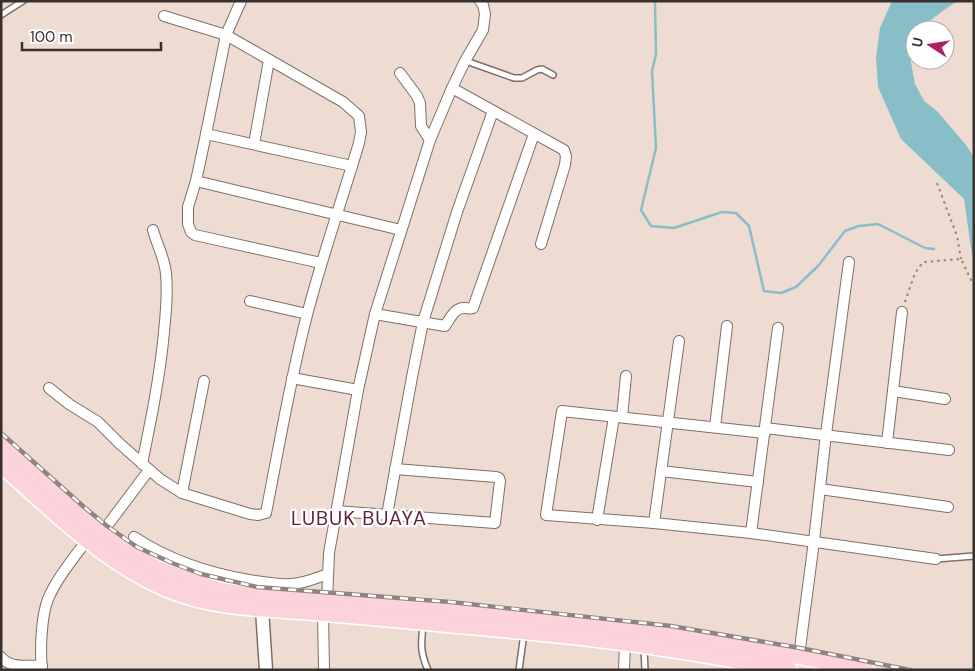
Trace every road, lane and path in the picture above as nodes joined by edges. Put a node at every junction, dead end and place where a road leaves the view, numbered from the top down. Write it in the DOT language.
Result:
graph roads {
  1 [pos="23,1"];
  2 [pos="241,1"];
  3 [pos="480,1"];
  4 [pos="1,15"];
  5 [pos="164,16"];
  6 [pos="226,36"];
  7 [pos="269,60"];
  8 [pos="465,61"];
  9 [pos="400,73"];
  10 [pos="553,75"];
  11 [pos="452,88"];
  12 [pos="493,111"];
  13 [pos="206,134"];
  14 [pos="534,134"];
  15 [pos="430,140"];
  16 [pos="254,144"];
  17 [pos="352,166"];
  18 [pos="196,181"];
  19 [pos="937,183"];
  20 [pos="337,215"];
  21 [pos="153,230"];
  22 [pos="400,230"];
  23 [pos="541,244"];
  24 [pos="962,259"];
  25 [pos="849,262"];
  26 [pos="321,263"];
  27 [pos="974,286"];
  28 [pos="250,301"];
  29 [pos="902,312"];
  30 [pos="307,314"];
  31 [pos="375,314"];
  32 [pos="423,322"];
  33 [pos="726,326"];
  34 [pos="778,328"];
  35 [pos="679,341"];
  36 [pos="626,376"];
  37 [pos="292,378"];
  38 [pos="204,381"];
  39 [pos="49,388"];
  40 [pos="358,390"];
  41 [pos="893,391"];
  42 [pos="945,399"];
  43 [pos="618,417"];
  44 [pos="667,422"];
  45 [pos="715,427"];
  46 [pos="765,430"];
  47 [pos="826,434"];
  48 [pos="887,443"];
  49 [pos="1,446"];
  50 [pos="949,450"];
  51 [pos="1,464"];
  52 [pos="146,467"];
  53 [pos="395,470"];
  54 [pos="661,471"];
  55 [pos="758,482"];
  56 [pos="820,489"];
  57 [pos="182,493"];
  58 [pos="948,507"];
  59 [pos="336,511"];
  60 [pos="388,515"];
  61 [pos="597,520"];
  62 [pos="654,523"];
  63 [pos="752,533"];
  64 [pos="93,536"];
  65 [pos="134,537"];
  66 [pos="814,540"];
  67 [pos="974,556"];
  68 [pos="936,559"];
  69 [pos="328,574"];
  70 [pos="183,586"];
  71 [pos="325,607"];
  72 [pos="262,609"];
  73 [pos="424,622"];
  74 [pos="524,631"];
  75 [pos="625,643"];
  76 [pos="644,645"];
  77 [pos="799,656"];
  78 [pos="1,657"];
  79 [pos="42,668"];
  80 [pos="266,670"];
  81 [pos="324,670"];
  82 [pos="428,670"];
  83 [pos="519,670"];
  84 [pos="624,670"];
  85 [pos="645,670"];
  86 [pos="789,670"];
  87 [pos="866,670"];
  1 -- 4 [label="lane"];
  2 -- 6 [label="street"];
  3 -- 8 [label="street"];
  5 -- 6 [label="street"];
  6 -- 7 [label="street"];
  6 -- 13 [label="street"];
  7 -- 16 [label="street"];
  7 -- 17 [label="street"];
  8 -- 10 [label="lane"];
  8 -- 11 [label="street"];
  9 -- 15 [label="street"];
  11 -- 12 [label="street"];
  11 -- 15 [label="street"];
  12 -- 14 [label="street"];
  12 -- 32 [label="street"];
  13 -- 16 [label="street"];
  13 -- 18 [label="street"];
  14 -- 23 [label="street"];
  14 -- 32 [label="street"];
  15 -- 22 [label="street"];
  16 -- 17 [label="street"];
  17 -- 20 [label="street"];
  18 -- 20 [label="street"];
  18 -- 26 [label="street"];
  19 -- 24 [label="path"];
  20 -- 22 [label="street"];
  20 -- 26 [label="street"];
  21 -- 52 [label="street"];
  22 -- 31 [label="street"];
  24 -- 27 [label="path"];
  24 -- 29 [label="path"];
  25 -- 47 [label="street"];
  26 -- 30 [label="street"];
  28 -- 30 [label="street"];
  29 -- 41 [label="street"];
  30 -- 37 [label="street"];
  31 -- 32 [label="street"];
  31 -- 40 [label="street"];
  32 -- 53 [label="street"];
  33 -- 45 [label="street"];
  34 -- 46 [label="street"];
  35 -- 44 [label="street"];
  36 -- 43 [label="street"];
  37 -- 40 [label="street"];
  37 -- 57 [label="street"];
  38 -- 57 [label="street"];
  39 -- 52 [label="street"];
  40 -- 59 [label="street"];
  41 -- 42 [label="street"];
  41 -- 48 [label="street"];
  43 -- 44 [label="street"];
  43 -- 61 [label="street"];
  43 -- 61 [label="street"];
  44 -- 45 [label="street"];
  44 -- 54 [label="street"];
  45 -- 46 [label="street"];
  46 -- 47 [label="street"];
  46 -- 55 [label="street"];
  47 -- 48 [label="street"];
  47 -- 56 [label="street"];
  48 -- 50 [label="street"];
  49 -- 64 [label="highway"];
  51 -- 64 [label="highway"];
  52 -- 57 [label="street"];
  52 -- 64 [label="street"];
  53 -- 60 [label="street"];
  53 -- 60 [label="street"];
  54 -- 55 [label="street"];
  54 -- 62 [label="street"];
  55 -- 63 [label="street"];
  56 -- 58 [label="street"];
  56 -- 66 [label="street"];
  59 -- 60 [label="street"];
  59 -- 69 [label="street"];
  61 -- 62 [label="street"];
  62 -- 63 [label="street"];
  63 -- 66 [label="street"];
  64 -- 70 [label="highway"];
  64 -- 79 [label="street"];
  65 -- 69 [label="street"];
  66 -- 68 [label="street"];
  66 -- 77 [label="street"];
  67 -- 68 [label="lane"];
  69 -- 71 [label="street"];
  70 -- 71 [label="highway"];
  70 -- 72 [label="highway"];
  71 -- 72 [label="highway"];
  71 -- 73 [label="highway"];
  71 -- 77 [label="highway"];
  71 -- 81 [label="street"];
  72 -- 80 [label="street"];
  73 -- 74 [label="highway"];
  73 -- 82 [label="lane"];
  74 -- 75 [label="highway"];
  74 -- 83 [label="lane"];
  75 -- 76 [label="highway"];
  75 -- 84 [label="street"];
  76 -- 85 [label="lane"];
  76 -- 86 [label="highway"];
  77 -- 87 [label="highway"];
  78 -- 79 [label="street"];
}
